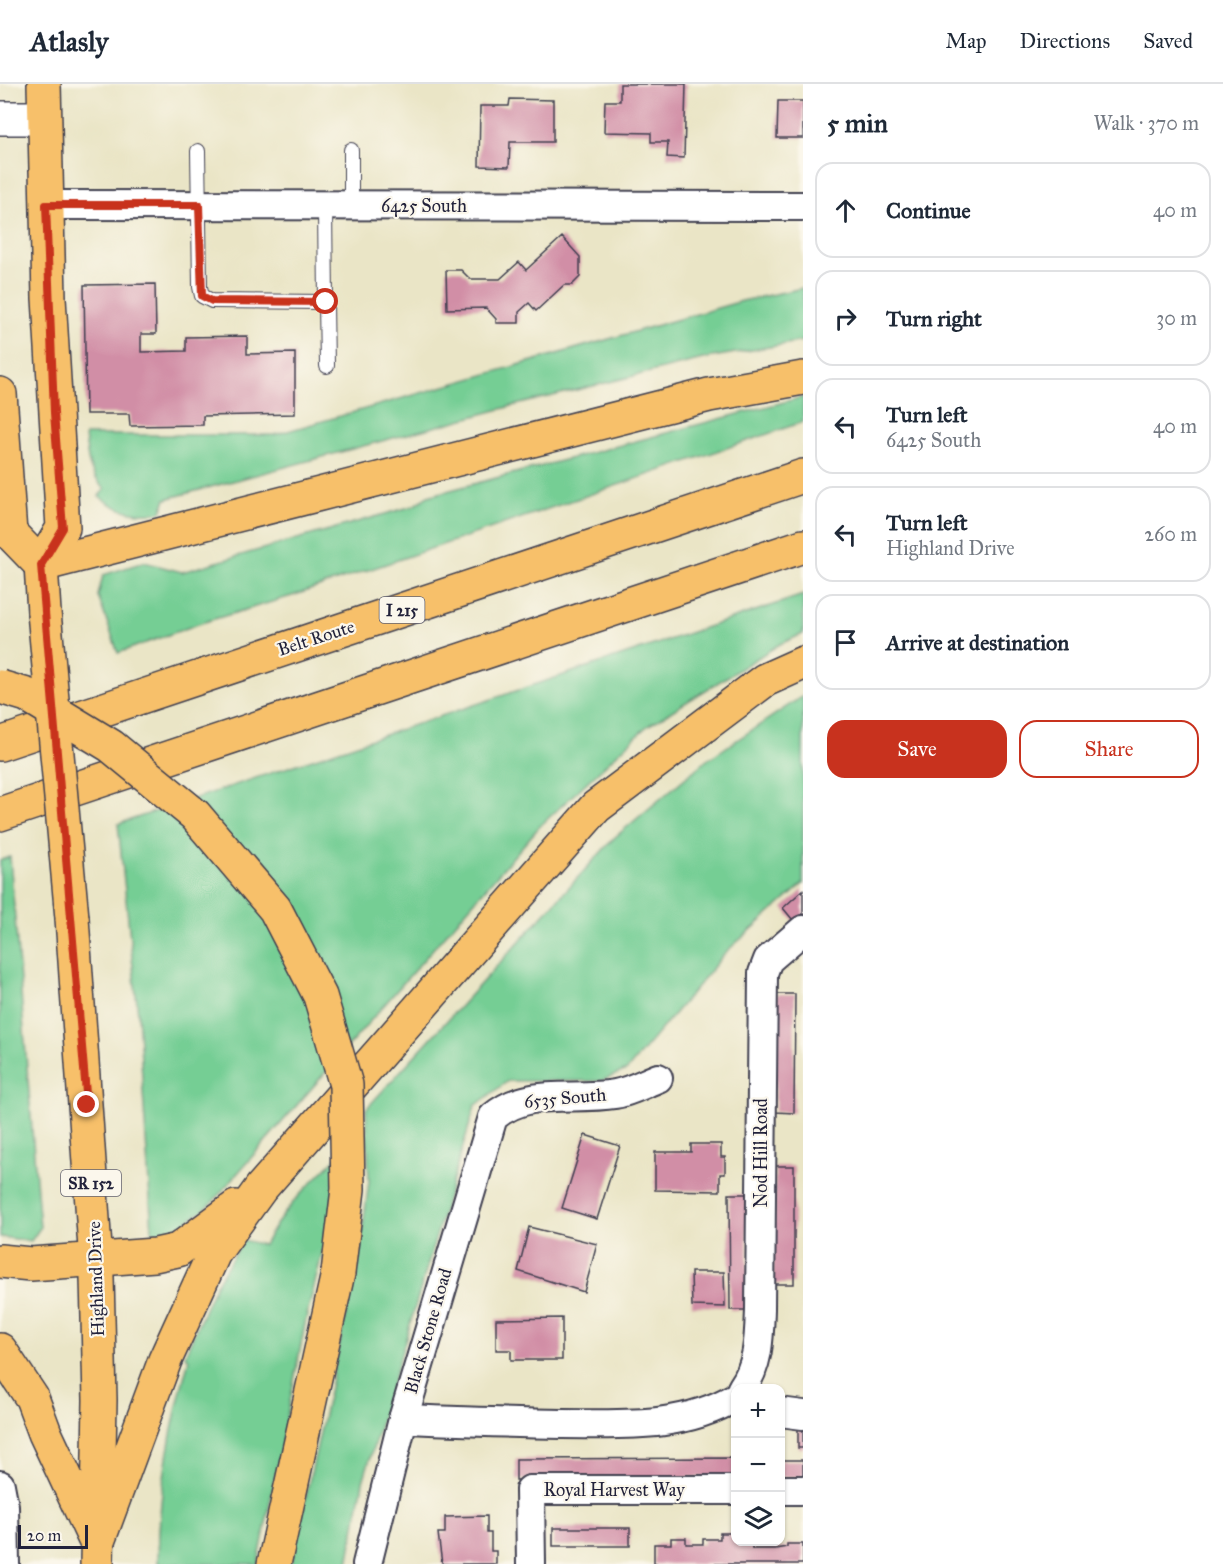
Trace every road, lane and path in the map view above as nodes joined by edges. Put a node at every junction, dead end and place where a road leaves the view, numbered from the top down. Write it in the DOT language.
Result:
graph roads {
  1 [pos="44,84"];
  2 [pos="0,118"];
  3 [pos="44,118"];
  4 [pos="351,150"];
  5 [pos="198,151"];
  6 [pos="46,205"];
  7 [pos="199,205"];
  8 [pos="338,206"];
  9 [pos="803,206"];
  10 [pos="326,302"];
  11 [pos="327,366"];
  12 [pos="803,378"];
  13 [pos="0,394"];
  14 [pos="803,476"];
  15 [pos="803,546"];
  16 [pos="41,565"];
  17 [pos="803,663"];
  18 [pos="0,687"];
  19 [pos="0,744"];
  20 [pos="0,813"];
  21 [pos="803,930"];
  22 [pos="658,1078"];
  23 [pos="506,1106"];
  24 [pos="261,1188"];
  25 [pos="96,1260"];
  26 [pos="0,1261"];
  27 [pos="0,1350"];
  28 [pos="744,1384"];
  29 [pos="731,1399"];
  30 [pos="785,1413"];
  31 [pos="803,1415"];
  32 [pos="403,1419"];
  33 [pos="0,1485"];
  34 [pos="731,1490"];
  35 [pos="785,1490"];
  36 [pos="803,1490"];
  37 [pos="97,1554"];
  38 [pos="5,1564"];
  39 [pos="274,1564"];
  40 [pos="368,1564"];
  41 [pos="531,1564"];
  1 -- 3 [label="main road"];
  2 -- 3 [label="street"];
  3 -- 6 [label="main road"];
  4 -- 8 [label="lane"];
  5 -- 7 [label="lane"];
  6 -- 7 [label="street, 6425 South"];
  6 -- 16 [label="main road"];
  7 -- 8 [label="street, 6425 South"];
  7 -- 10 [label="lane"];
  8 -- 9 [label="street, 6425 South"];
  8 -- 10 [label="lane"];
  10 -- 11 [label="lane"];
  12 -- 16 [label="main road"];
  13 -- 16 [label="main road"];
  14 -- 19 [label="main road, Belt Route / I 215"];
  15 -- 20 [label="main road"];
  16 -- 25 [label="main road, Highland Drive / SR 152, bridge"];
  17 -- 24 [label="main road"];
  18 -- 39 [label="main road, bridge"];
  21 -- 28 [label="street, Nod Hill Road"];
  22 -- 23 [label="street, 6535 South"];
  23 -- 32 [label="street, Black Stone Road"];
  24 -- 25 [label="main road"];
  24 -- 37 [label="main road"];
  25 -- 26 [label="main road"];
  25 -- 37 [label="main road, Highland Drive"];
  27 -- 37 [label="main road"];
  29 -- 32 [label="street"];
  30 -- 31 [label="street"];
  32 -- 40 [label="street, Black Stone Road"];
  33 -- 38 [label="street"];
  34 -- 41 [label="street, Royal Harvest Way"];
  35 -- 36 [label="street"];
}
